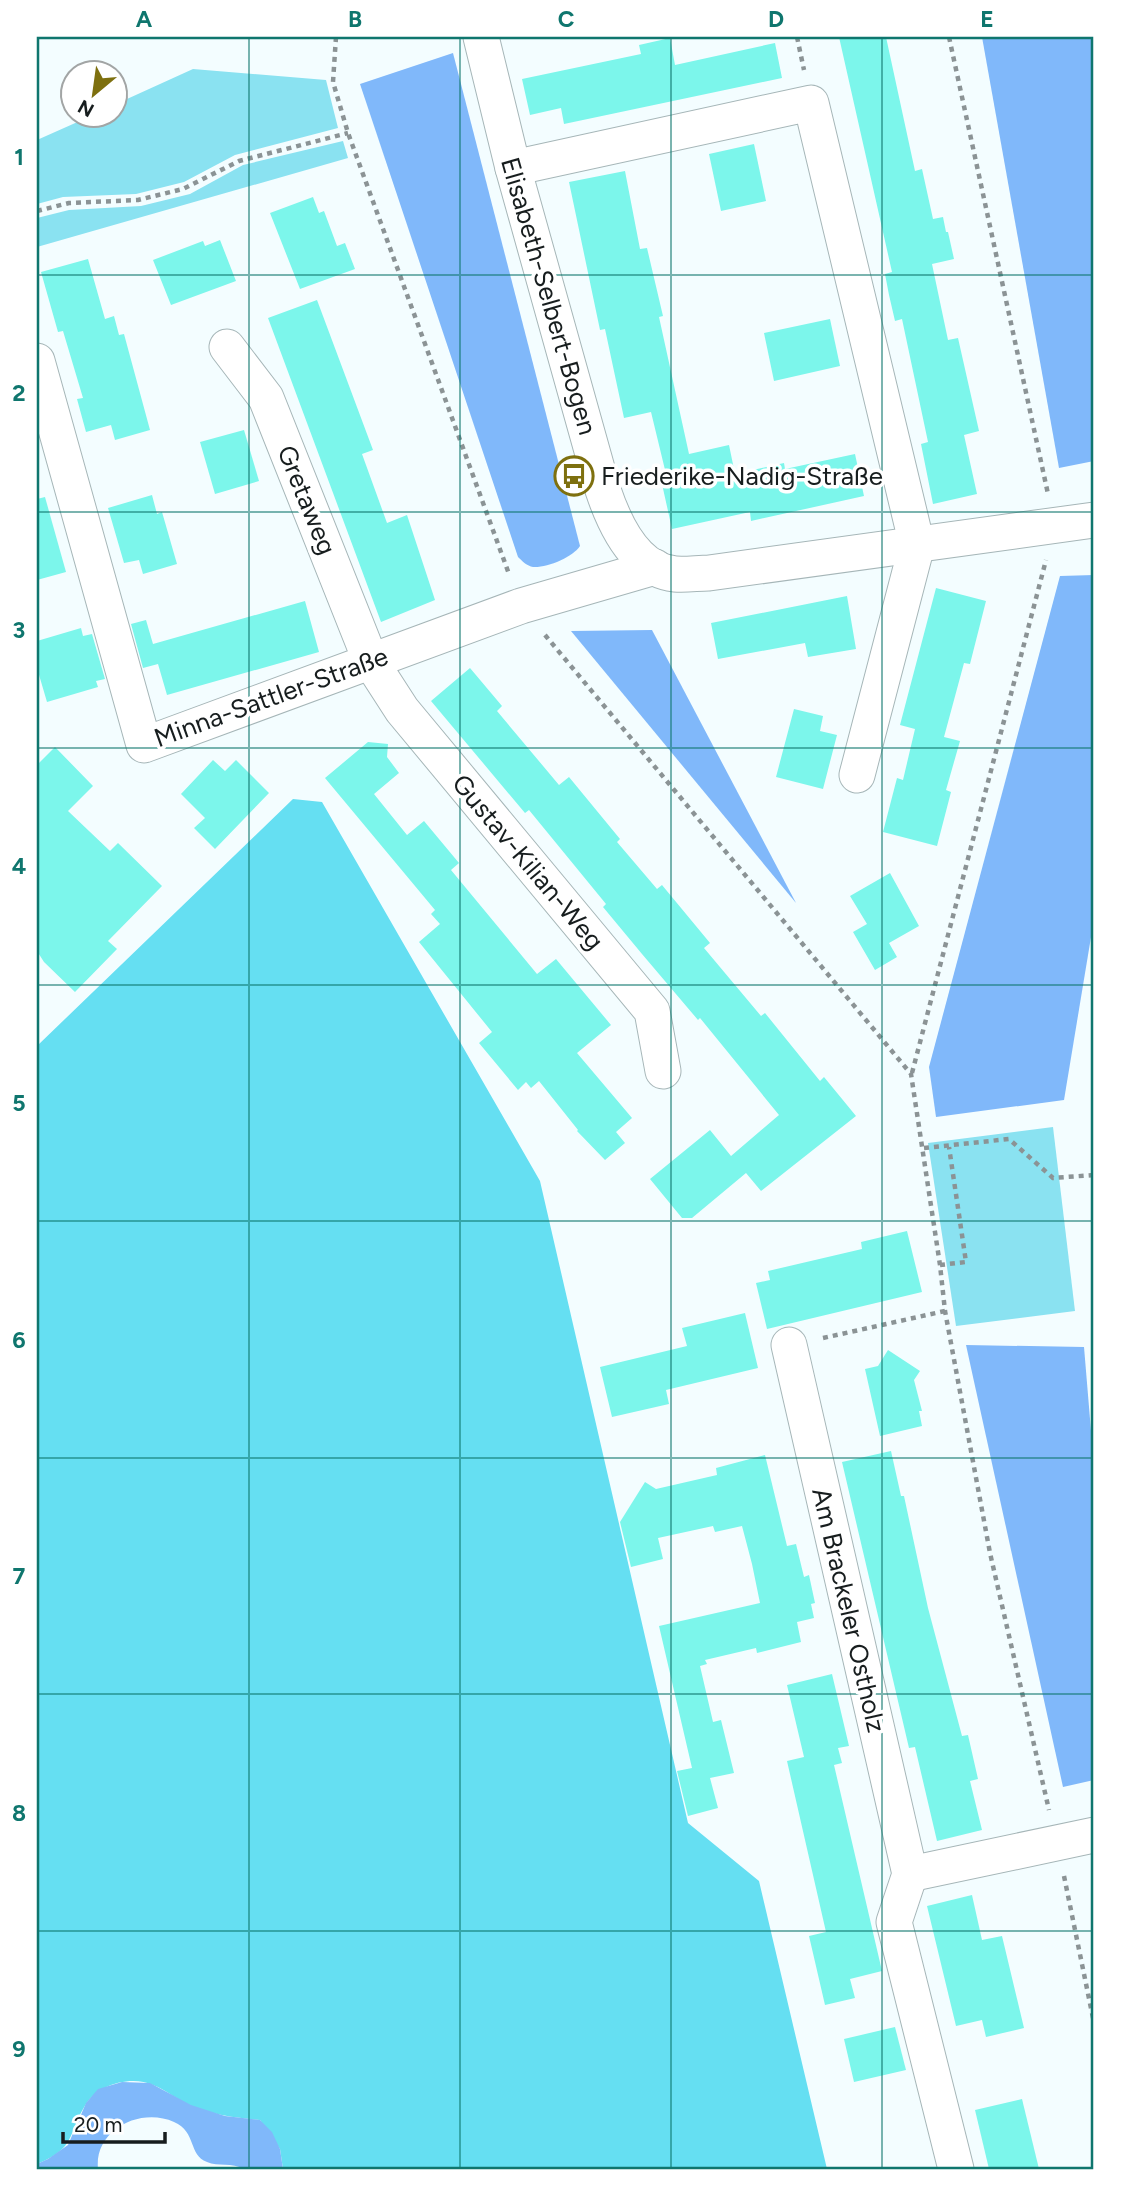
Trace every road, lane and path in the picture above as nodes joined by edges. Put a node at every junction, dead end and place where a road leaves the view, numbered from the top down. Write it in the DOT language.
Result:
graph roads {
  1 [pos="335,37"];
  2 [pos="481,37"];
  3 [pos="348,133"];
  4 [pos="513,168"];
  5 [pos="37,211"];
  6 [pos="227,347"];
  7 [pos="37,361"];
  8 [pos="1094,520"];
  9 [pos="917,545"];
  10 [pos="655,567"];
  11 [pos="521,606"];
  12 [pos="371,662"];
  13 [pos="857,775"];
  14 [pos="663,1071"];
  15 [pos="949,1147"];
  16 [pos="924,1148"];
  17 [pos="1094,1175"];
  18 [pos="940,1265"];
  19 [pos="945,1311"];
  20 [pos="789,1345"];
  21 [pos="1094,1835"];
  22 [pos="1057,1843"];
  23 [pos="910,1874"];
  24 [pos="1094,2023"];
  25 [pos="956,2169"];
  1 -- 3 [label="path"];
  2 -- 4 [label="street, Elisabeth-Selbert-Bogen"];
  3 -- 5 [label="path"];
  3 -- 11 [label="path"];
  4 -- 9 [label="street"];
  4 -- 10 [label="street, Elisabeth-Selbert-Bogen"];
  6 -- 12 [label="street, Gretaweg"];
  7 -- 12 [label="street, Minna-Sattler-Straße"];
  8 -- 9 [label="street"];
  9 -- 10 [label="street"];
  9 -- 13 [label="street"];
  10 -- 11 [label="street, Minna-Sattler-Straße"];
  11 -- 12 [label="street, Minna-Sattler-Straße"];
  11 -- 16 [label="path"];
  12 -- 14 [label="street, Gustav-Kilian-Weg"];
  15 -- 16 [label="path"];
  15 -- 17 [label="path"];
  15 -- 18 [label="path"];
  16 -- 18 [label="path"];
  18 -- 19 [label="path"];
  19 -- 20 [label="path"];
  19 -- 22 [label="path"];
  20 -- 23 [label="street, Am Brackeler Ostholz"];
  21 -- 22 [label="street"];
  22 -- 23 [label="street"];
  22 -- 24 [label="path"];
  23 -- 25 [label="street"];
}
